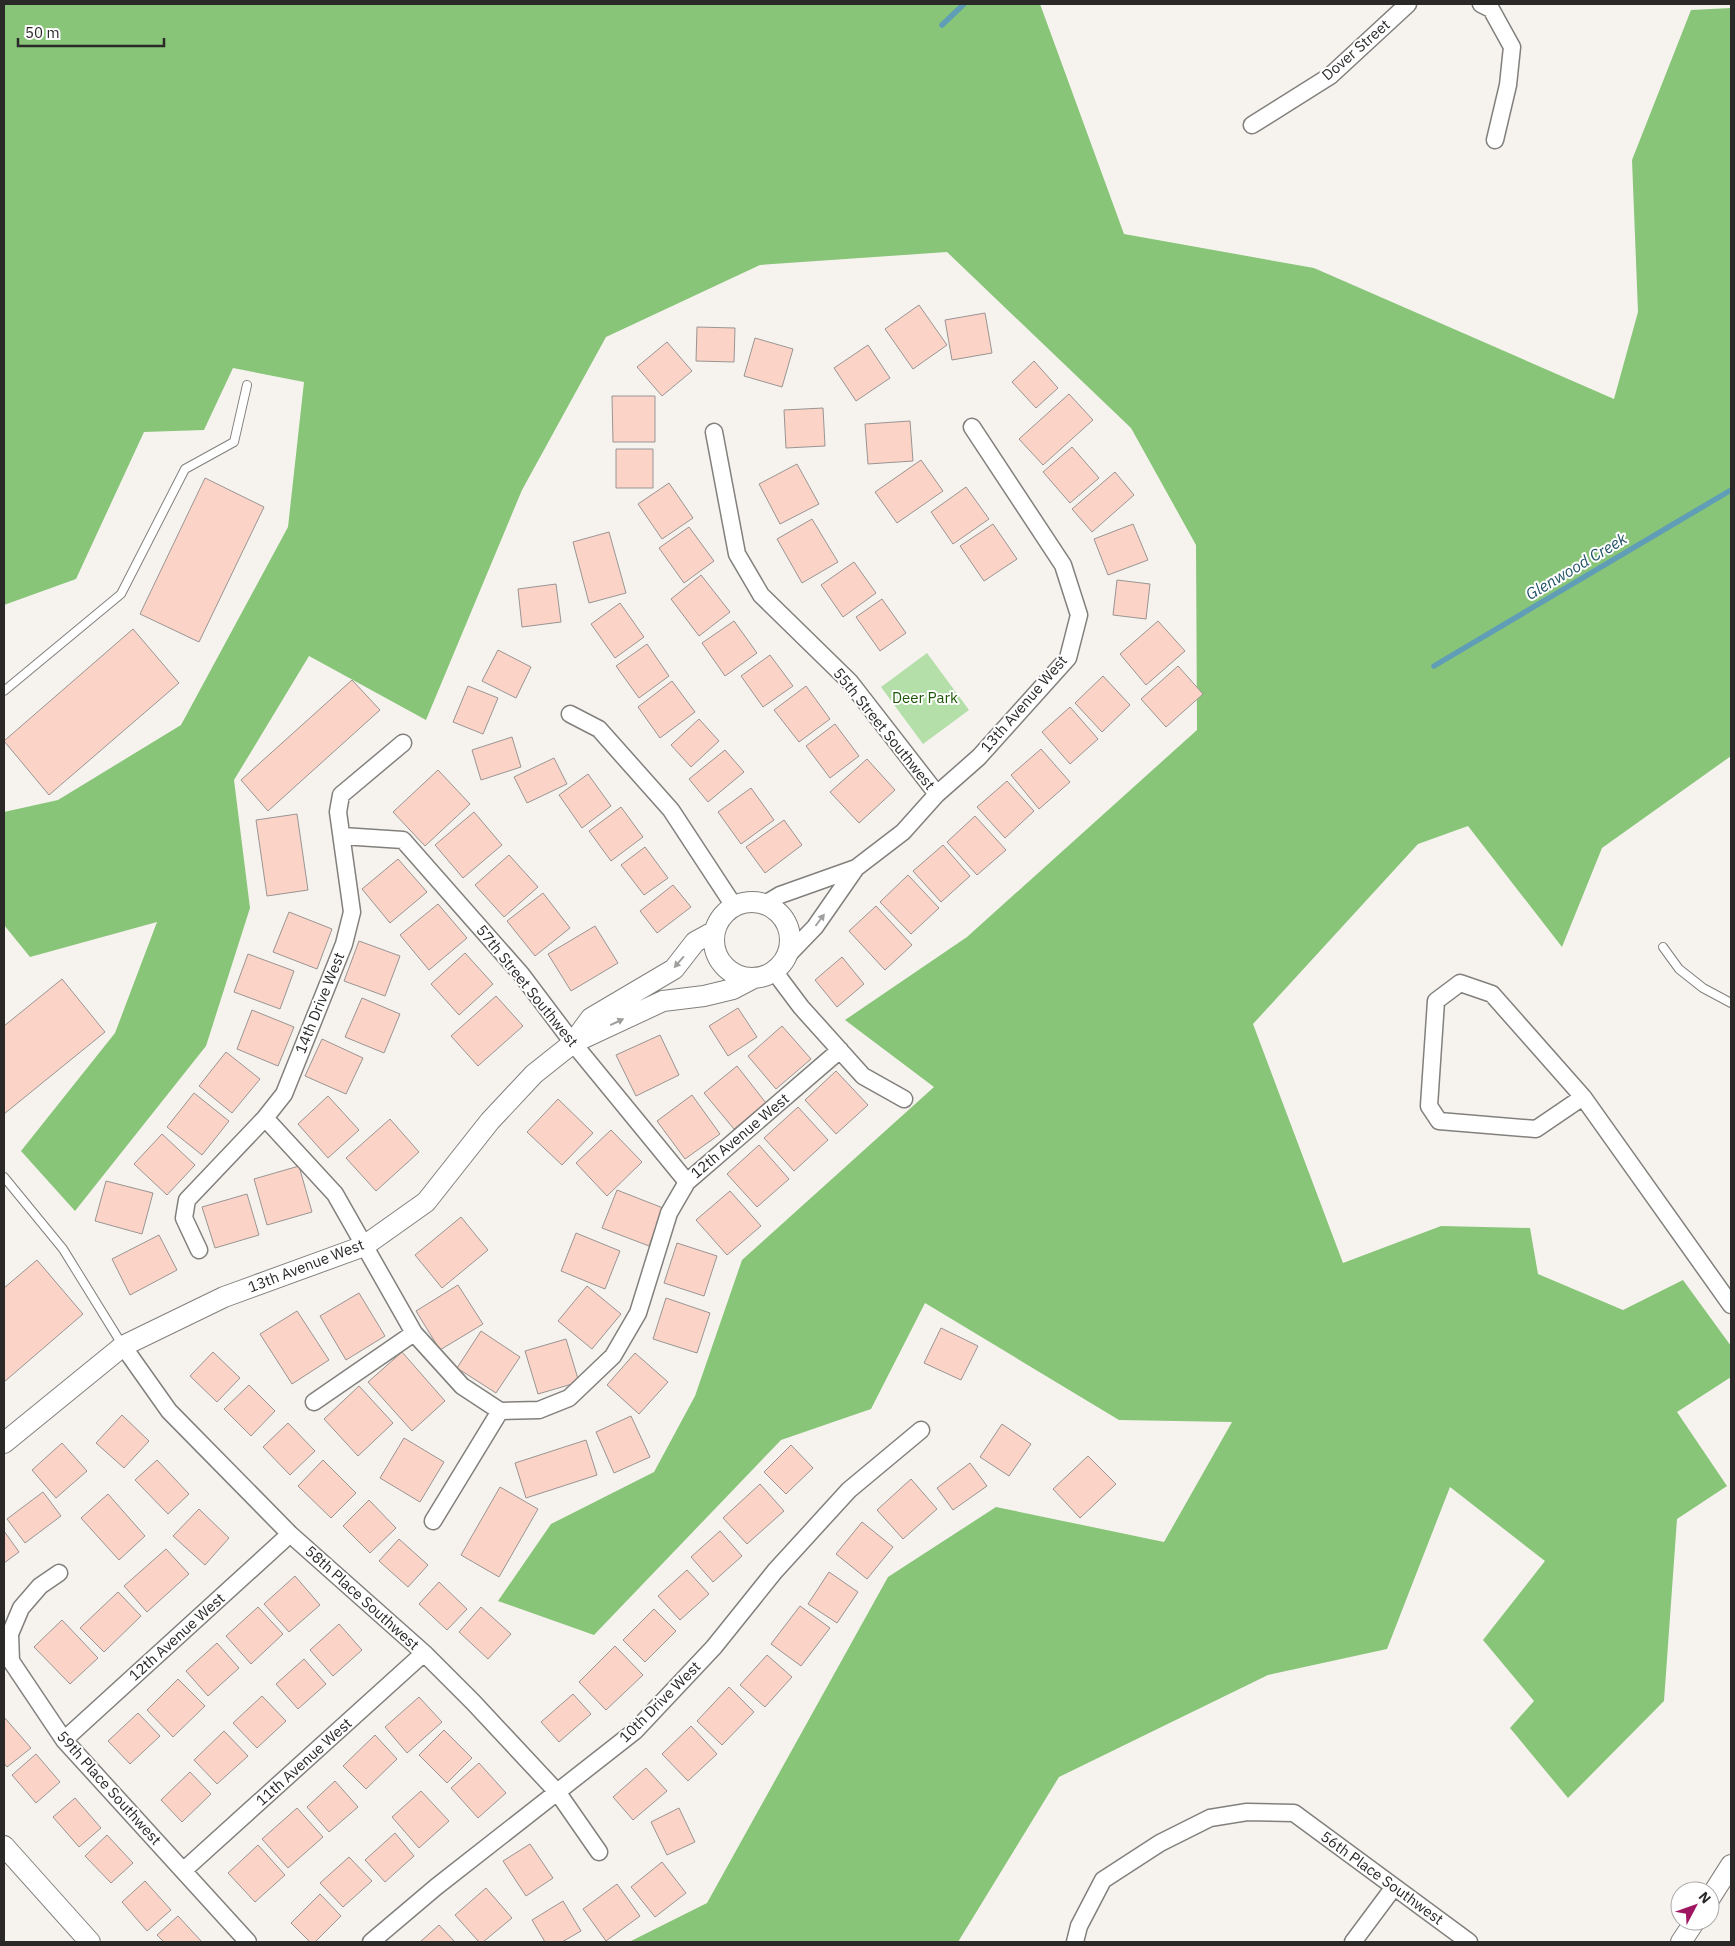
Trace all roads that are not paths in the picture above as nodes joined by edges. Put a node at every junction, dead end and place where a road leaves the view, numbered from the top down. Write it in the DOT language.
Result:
graph roads {
  1 [pos="1408,4"];
  2 [pos="1481,4"];
  3 [pos="1252,125"];
  4 [pos="1495,140"];
  5 [pos="247,385"];
  6 [pos="972,427"];
  7 [pos="714,432"];
  8 [pos="4,691"];
  9 [pos="570,714"];
  10 [pos="402,743"];
  11 [pos="938,794"];
  12 [pos="342,836"];
  13 [pos="856,868"];
  14 [pos="765,904"];
  15 [pos="734,906"];
  16 [pos="715,931"];
  17 [pos="1663,947"];
  18 [pos="787,956"];
  19 [pos="774,972"];
  20 [pos="754,978"];
  21 [pos="1731,1003"];
  22 [pos="573,1043"];
  23 [pos="840,1050"];
  24 [pos="1584,1098"];
  25 [pos="904,1099"];
  26 [pos="265,1118"];
  27 [pos="4,1176"];
  28 [pos="687,1182"];
  29 [pos="364,1246"];
  30 [pos="199,1250"];
  31 [pos="1731,1304"];
  32 [pos="414,1332"];
  33 [pos="123,1346"];
  34 [pos="314,1402"];
  35 [pos="500,1411"];
  36 [pos="921,1430"];
  37 [pos="4,1443"];
  38 [pos="433,1521"];
  39 [pos="290,1534"];
  40 [pos="59,1573"];
  41 [pos="424,1654"];
  42 [pos="64,1740"];
  43 [pos="558,1793"];
  44 [pos="4,1846"];
  45 [pos="599,1852"];
  46 [pos="1731,1865"];
  47 [pos="184,1870"];
  48 [pos="1720,1882"];
  49 [pos="1394,1887"];
  50 [pos="1688,1931"];
  51 [pos="90,1942"];
  52 [pos="248,1942"];
  53 [pos="371,1942"];
  54 [pos="1075,1942"];
  55 [pos="1353,1942"];
  56 [pos="1469,1942"];
  57 [pos="1681,1942"];
  1 -- 3 [label="street, Dover Street"];
  2 -- 4 [label="street"];
  5 -- 8 [label="lane"];
  6 -- 11 [label="street, 13th Avenue West"];
  7 -- 11 [label="street, 55th Street Southwest"];
  9 -- 15 [label="street"];
  10 -- 12 [label="street, 14th Drive West"];
  11 -- 13 [label="street, 13th Avenue West"];
  12 -- 22 [label="street, 57th Street Southwest"];
  12 -- 26 [label="street, 14th Drive West"];
  13 -- 14 [label="street, 13th Avenue West"];
  18 -- 13 [label="street, 13th Avenue West, one-way"];
  14 -- 15 [label="street"];
  14 -- 18 [label="street"];
  15 -- 16 [label="street"];
  16 -- 20 [label="street"];
  16 -- 22 [label="street, 13th Avenue West, one-way"];
  17 -- 21 [label="lane"];
  18 -- 19 [label="street"];
  19 -- 20 [label="street"];
  19 -- 23 [label="street"];
  22 -- 20 [label="street, 13th Avenue West, one-way"];
  22 -- 28 [label="street, 57th Street Southwest"];
  22 -- 29 [label="street, 13th Avenue West"];
  23 -- 25 [label="street"];
  23 -- 28 [label="street, 12th Avenue West"];
  24 -- 24 [label="street"];
  24 -- 31 [label="street"];
  26 -- 29 [label="street"];
  26 -- 30 [label="street, 14th Drive West"];
  27 -- 33 [label="lane"];
  28 -- 35 [label="street, 12th Avenue West"];
  29 -- 32 [label="street"];
  29 -- 33 [label="street, 13th Avenue West"];
  32 -- 34 [label="street"];
  32 -- 35 [label="street"];
  33 -- 37 [label="street, 13th Avenue West"];
  33 -- 39 [label="street, 58th Place Southwest"];
  35 -- 38 [label="street"];
  36 -- 43 [label="street, 10th Drive West"];
  39 -- 41 [label="street, 58th Place Southwest"];
  39 -- 42 [label="street, 12th Avenue West"];
  40 -- 42 [label="street, 59th Place Southwest"];
  41 -- 43 [label="street, 58th Place Southwest"];
  41 -- 47 [label="street, 11th Avenue West"];
  42 -- 47 [label="street, 59th Place Southwest"];
  43 -- 45 [label="street, 58th Place Southwest"];
  43 -- 53 [label="street, 10th Drive West"];
  44 -- 51 [label="street"];
  46 -- 48 [label="street"];
  47 -- 52 [label="street, 59th Place Southwest"];
  49 -- 54 [label="street, 56th Place Southwest"];
  49 -- 55 [label="street"];
  49 -- 56 [label="street, 56th Place Southwest"];
  50 -- 57 [label="street"];
}
